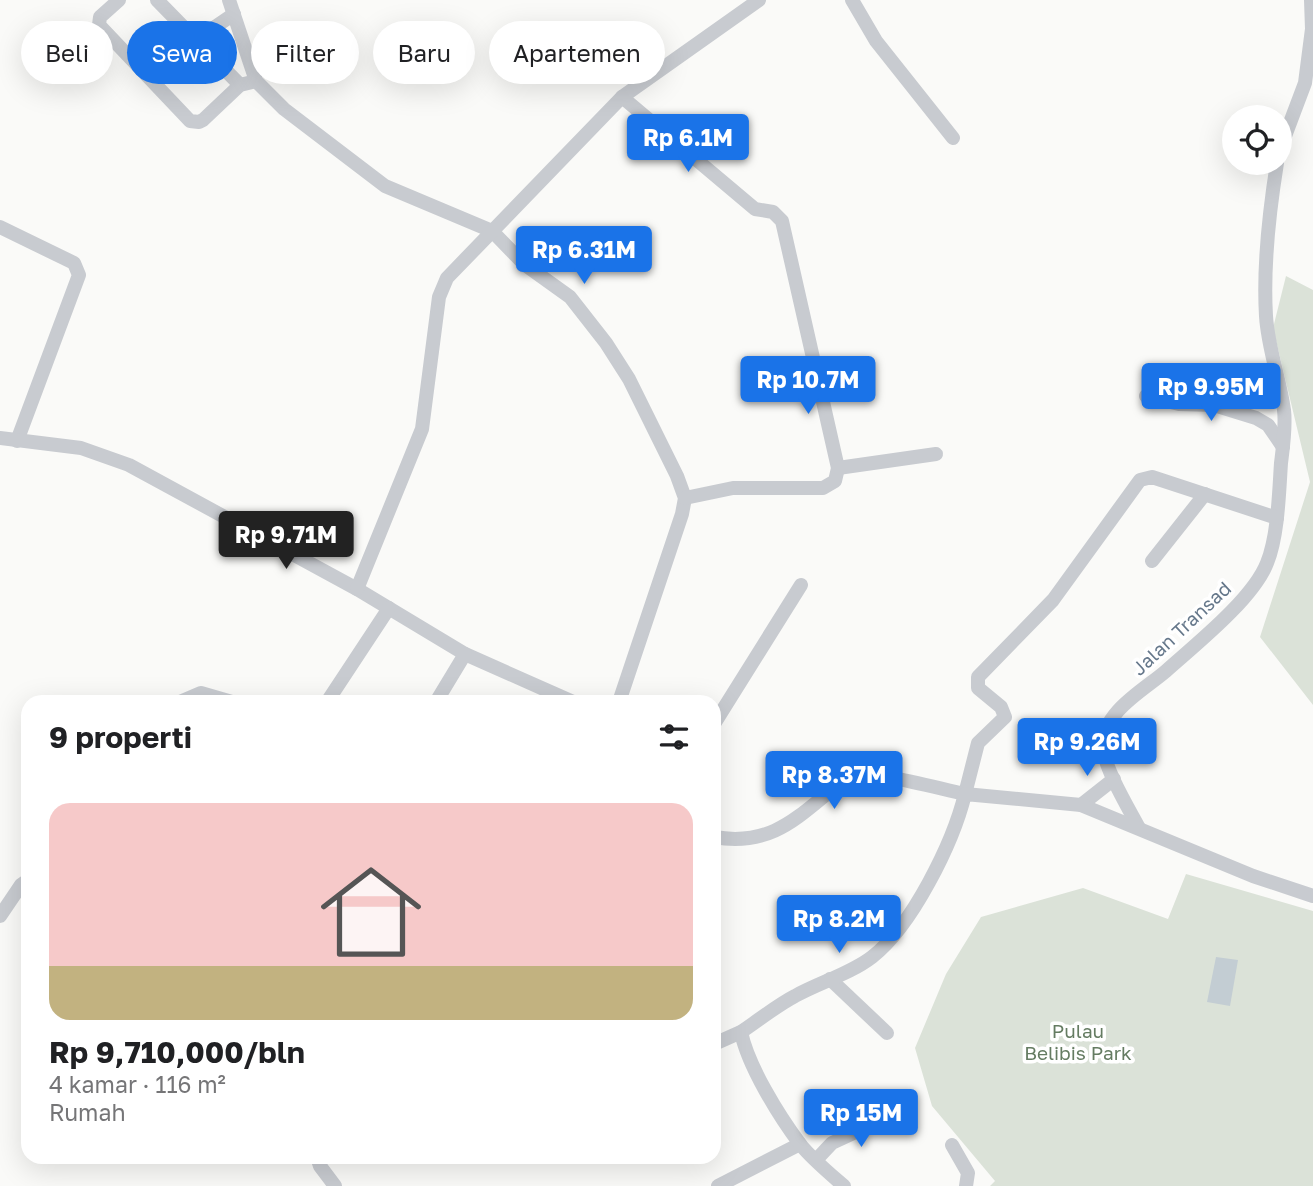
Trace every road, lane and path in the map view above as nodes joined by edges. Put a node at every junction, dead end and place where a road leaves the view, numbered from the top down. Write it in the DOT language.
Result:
graph roads {
  1 [pos="119,0"];
  2 [pos="157,0"];
  3 [pos="759,0"];
  4 [pos="852,0"];
  5 [pos="1311,0"];
  6 [pos="231,7"];
  7 [pos="177,21"];
  8 [pos="216,21"];
  9 [pos="251,66"];
  10 [pos="237,82"];
  11 [pos="251,82"];
  12 [pos="259,84"];
  13 [pos="1309,84"];
  14 [pos="240,85"];
  15 [pos="622,97"];
  16 [pos="1292,123"];
  17 [pos="953,138"];
  18 [pos="1275,175"];
  19 [pos="0,227"];
  20 [pos="492,231"];
  21 [pos="1146,397"];
  22 [pos="0,438"];
  23 [pos="17,441"];
  24 [pos="1283,447"];
  25 [pos="936,454"];
  26 [pos="838,468"];
  27 [pos="1205,494"];
  28 [pos="685,498"];
  29 [pos="1277,518"];
  30 [pos="1152,561"];
  31 [pos="801,585"];
  32 [pos="357,589"];
  33 [pos="389,608"];
  34 [pos="465,654"];
  35 [pos="332,695"];
  36 [pos="440,695"];
  37 [pos="557,695"];
  38 [pos="621,695"];
  39 [pos="721,713"];
  40 [pos="1114,779"];
  41 [pos="965,794"];
  42 [pos="1081,804"];
  43 [pos="1139,828"];
  44 [pos="721,838"];
  45 [pos="21,888"];
  46 [pos="1313,896"];
  47 [pos="0,916"];
  48 [pos="830,979"];
  49 [pos="741,1032"];
  50 [pos="887,1033"];
  51 [pos="721,1041"];
  52 [pos="894,1119"];
  53 [pos="800,1144"];
  54 [pos="952,1145"];
  55 [pos="816,1160"];
  56 [pos="319,1164"];
  57 [pos="335,1186"];
  58 [pos="718,1186"];
  59 [pos="844,1186"];
  60 [pos="967,1186"];
  1 -- 14 [label="street"];
  2 -- 7 [label="street"];
  3 -- 15 [label="street"];
  4 -- 17 [label="street"];
  5 -- 13 [label="street"];
  6 -- 8 [label="street"];
  6 -- 9 [label="street"];
  10 -- 14 [label="street"];
  11 -- 14 [label="street"];
  12 -- 20 [label="street"];
  13 -- 16 [label="street"];
  15 -- 20 [label="street"];
  15 -- 26 [label="street"];
  18 -- 24 [label="street, Jalan Transad"];
  19 -- 23 [label="street"];
  20 -- 28 [label="street"];
  20 -- 32 [label="street"];
  21 -- 24 [label="street"];
  22 -- 23 [label="street"];
  23 -- 32 [label="street"];
  24 -- 29 [label="street, Jalan Transad"];
  25 -- 26 [label="street"];
  26 -- 28 [label="street"];
  27 -- 29 [label="street"];
  27 -- 30 [label="street"];
  27 -- 41 [label="street"];
  28 -- 38 [label="street"];
  29 -- 40 [label="street, Jalan Transad"];
  31 -- 39 [label="street"];
  32 -- 33 [label="street"];
  33 -- 34 [label="street"];
  33 -- 35 [label="street"];
  34 -- 36 [label="street"];
  34 -- 37 [label="street"];
  40 -- 42 [label="street"];
  40 -- 43 [label="street, Jalan Transad"];
  41 -- 42 [label="street"];
  41 -- 44 [label="street"];
  41 -- 48 [label="street"];
  42 -- 43 [label="street"];
  43 -- 46 [label="street"];
  45 -- 47 [label="street"];
  48 -- 49 [label="street"];
  48 -- 50 [label="street"];
  49 -- 51 [label="street"];
  49 -- 53 [label="street"];
  52 -- 55 [label="street"];
  53 -- 55 [label="street"];
  53 -- 58 [label="street"];
  54 -- 60 [label="street"];
  55 -- 59 [label="street"];
  56 -- 57 [label="street"];
}
